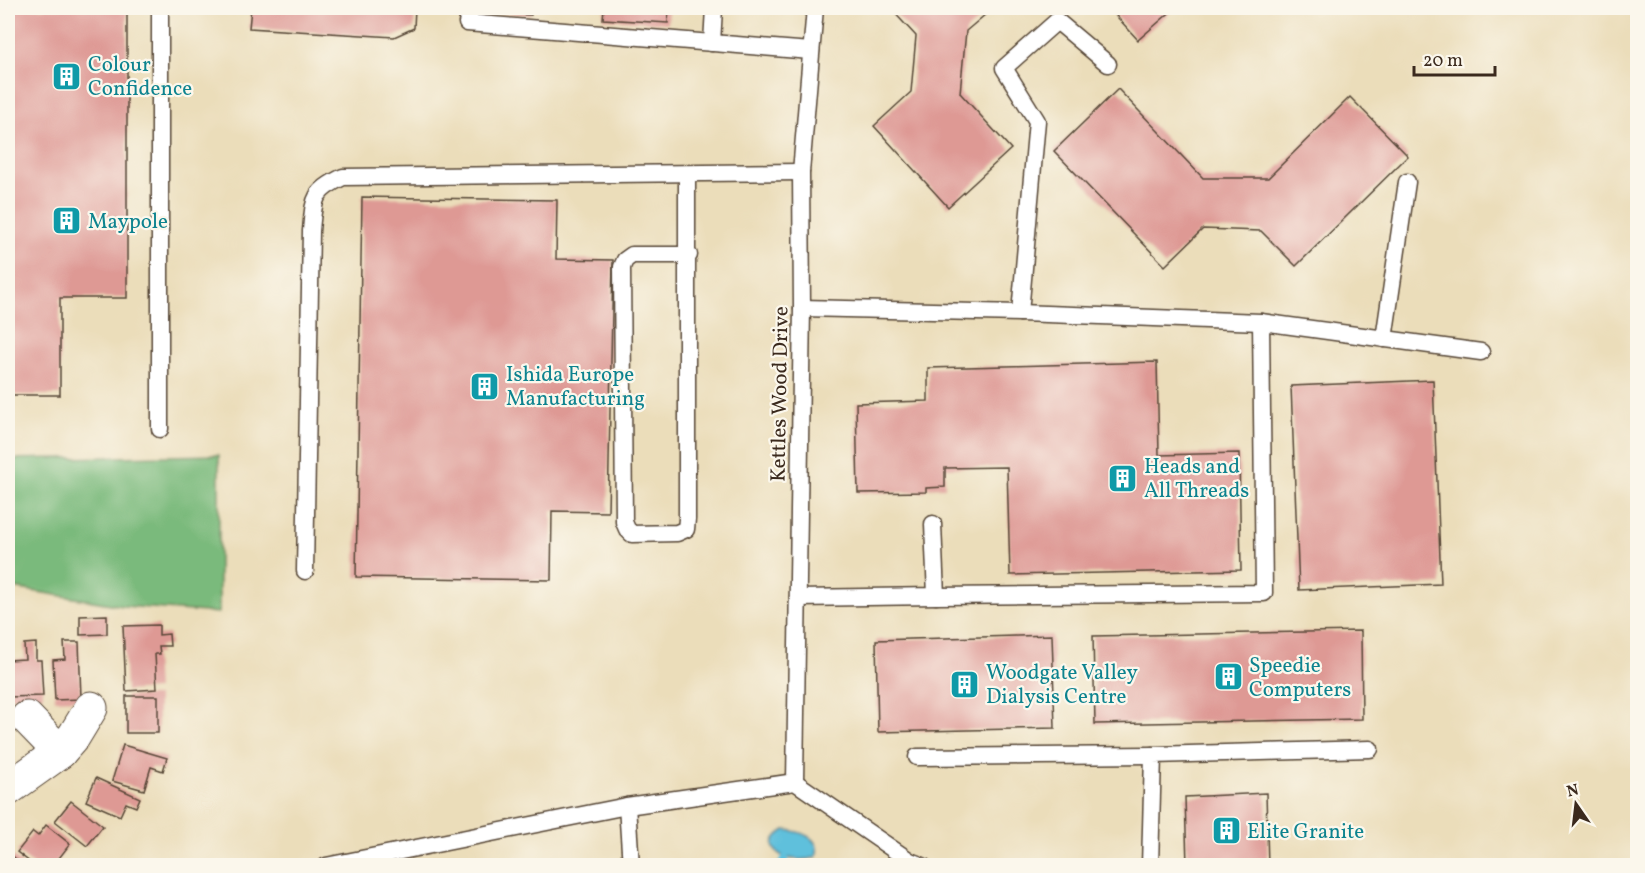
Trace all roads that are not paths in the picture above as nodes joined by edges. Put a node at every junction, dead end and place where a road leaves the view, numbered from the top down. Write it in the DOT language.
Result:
graph roads {
  1 [pos="160,8"];
  2 [pos="714,8"];
  3 [pos="815,8"];
  4 [pos="467,23"];
  5 [pos="712,43"];
  6 [pos="811,51"];
  7 [pos="1108,64"];
  8 [pos="801,172"];
  9 [pos="687,174"];
  10 [pos="1407,182"];
  11 [pos="689,255"];
  12 [pos="802,308"];
  13 [pos="1020,313"];
  14 [pos="1261,322"];
  15 [pos="1384,339"];
  16 [pos="1481,352"];
  17 [pos="160,429"];
  18 [pos="933,524"];
  19 [pos="305,571"];
  20 [pos="936,596"];
  21 [pos="798,598"];
  22 [pos="91,708"];
  23 [pos="27,718"];
  24 [pos="1370,749"];
  25 [pos="60,752"];
  26 [pos="1153,755"];
  27 [pos="917,757"];
  28 [pos="795,782"];
  29 [pos="8,789"];
  30 [pos="627,806"];
  31 [pos="381,861"];
  32 [pos="914,864"];
  33 [pos="326,866"];
  34 [pos="631,866"];
  35 [pos="1150,866"];
  1 -- 17 [label="lane"];
  2 -- 5 [label="lane"];
  3 -- 6 [label="lane, Kettles Wood Drive"];
  4 -- 5 [label="lane"];
  5 -- 6 [label="lane"];
  6 -- 8 [label="lane, Kettles Wood Drive"];
  7 -- 13 [label="lane"];
  8 -- 9 [label="lane"];
  8 -- 12 [label="lane, Kettles Wood Drive"];
  9 -- 11 [label="lane"];
  9 -- 19 [label="lane"];
  10 -- 15 [label="lane"];
  11 -- 11 [label="lane"];
  12 -- 13 [label="lane"];
  12 -- 21 [label="lane, Kettles Wood Drive"];
  13 -- 14 [label="lane"];
  14 -- 15 [label="lane"];
  14 -- 20 [label="lane"];
  15 -- 16 [label="lane"];
  18 -- 20 [label="lane"];
  20 -- 21 [label="lane"];
  21 -- 28 [label="lane, Kettles Wood Drive"];
  22 -- 25 [label="street"];
  23 -- 25 [label="street"];
  24 -- 26 [label="lane"];
  25 -- 29 [label="street"];
  26 -- 27 [label="lane"];
  26 -- 35 [label="lane"];
  28 -- 30 [label="lane"];
  28 -- 32 [label="lane"];
  30 -- 31 [label="lane"];
  30 -- 34 [label="lane"];
  31 -- 33 [label="lane"];
}
